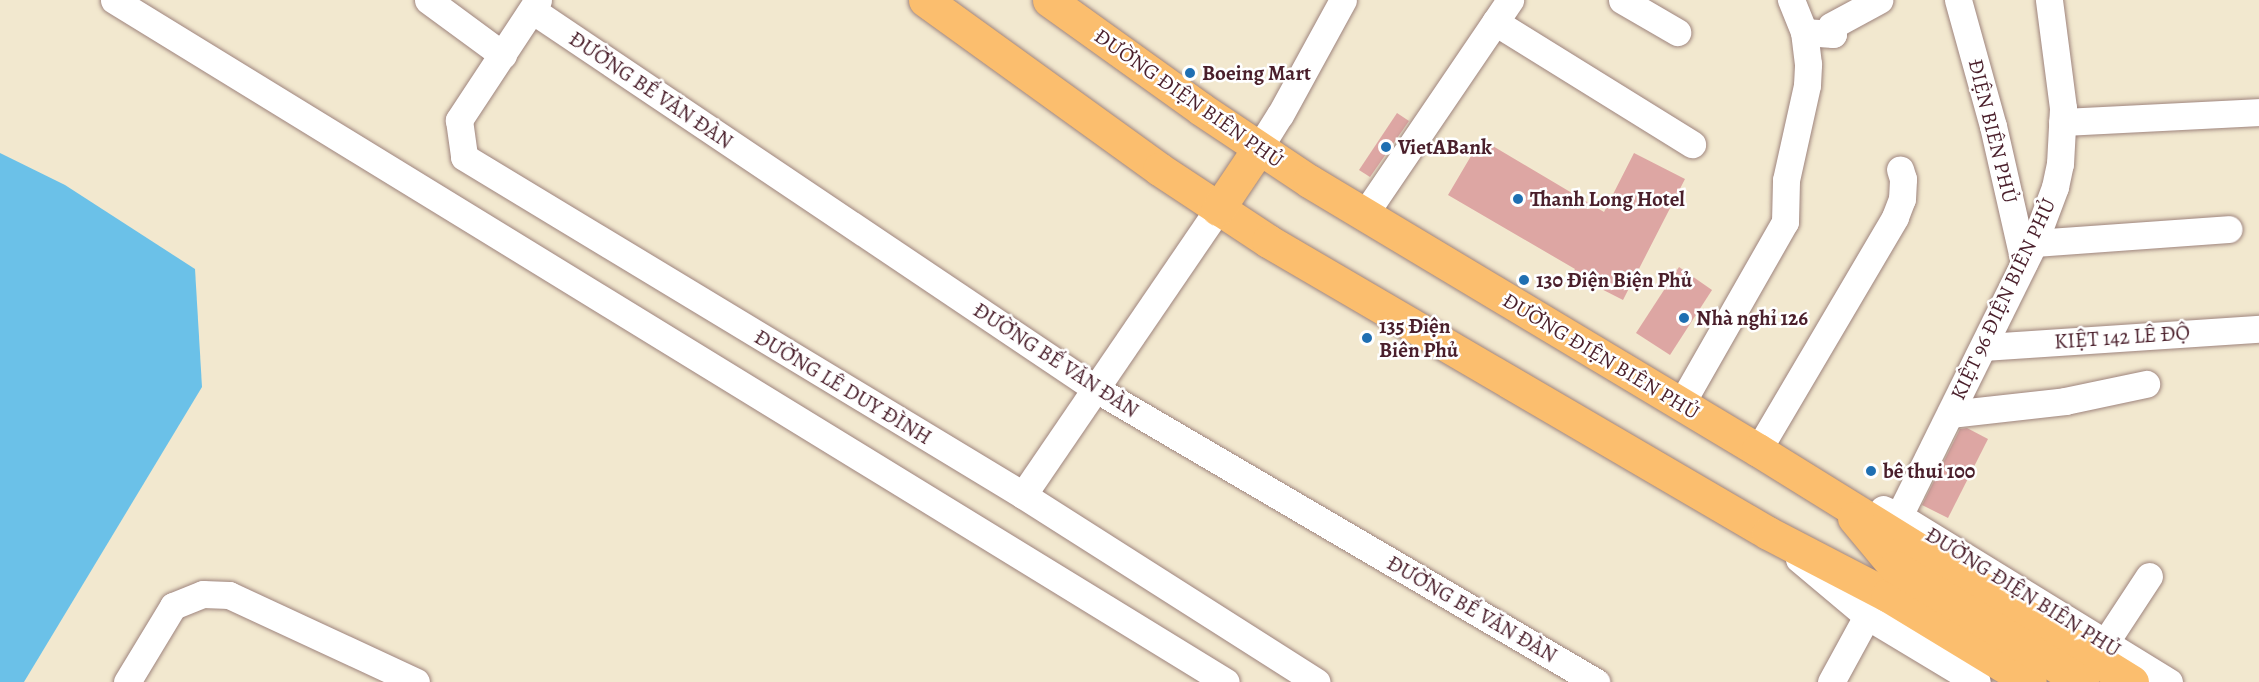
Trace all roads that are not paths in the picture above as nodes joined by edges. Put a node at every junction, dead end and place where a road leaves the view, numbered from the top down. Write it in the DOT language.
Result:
graph roads {
  1 [pos="114,0"];
  2 [pos="428,0"];
  3 [pos="925,0"];
  4 [pos="1049,0"];
  5 [pos="1343,0"];
  6 [pos="1622,0"];
  7 [pos="1791,0"];
  8 [pos="1879,0"];
  9 [pos="1958,0"];
  10 [pos="2049,0"];
  11 [pos="535,5"];
  12 [pos="1505,6"];
  13 [pos="1677,32"];
  14 [pos="1804,32"];
  15 [pos="503,55"];
  16 [pos="2259,112"];
  17 [pos="2062,122"];
  18 [pos="1692,144"];
  19 [pos="1258,148"];
  20 [pos="1900,169"];
  21 [pos="1218,209"];
  22 [pos="1364,215"];
  23 [pos="2228,228"];
  24 [pos="2029,253"];
  25 [pos="2259,329"];
  26 [pos="1985,347"];
  27 [pos="2146,384"];
  28 [pos="1096,389"];
  29 [pos="1681,404"];
  30 [pos="1950,414"];
  31 [pos="1758,450"];
  32 [pos="1023,495"];
  33 [pos="1841,501"];
  34 [pos="1899,516"];
  35 [pos="1768,533"];
  36 [pos="2142,572"];
  37 [pos="1867,616"];
  38 [pos="2098,638"];
  39 [pos="127,682"];
  40 [pos="416,682"];
  41 [pos="1226,682"];
  42 [pos="1317,682"];
  43 [pos="1596,682"];
  44 [pos="1831,682"];
  45 [pos="1977,682"];
  46 [pos="2031,682"];
  47 [pos="2082,682"];
  48 [pos="2132,682"];
  49 [pos="2169,682"];
  1 -- 41 [label="street"];
  2 -- 15 [label="street"];
  3 -- 21 [label="main road"];
  4 -- 19 [label="main road, ĐƯỜNG ĐIỆN BIÊN PHỦ"];
  5 -- 19 [label="street"];
  6 -- 13 [label="street"];
  7 -- 14 [label="street"];
  8 -- 14 [label="street"];
  9 -- 24 [label="street, ĐIỆN BIÊN PHỦ"];
  10 -- 17 [label="street, KIỆT 96 ĐIỆN BIÊN PHỦ"];
  11 -- 15 [label="street, ĐƯỜNG BẾ VĂN ĐÀN"];
  11 -- 28 [label="street, ĐƯỜNG BẾ VĂN ĐÀN"];
  12 -- 18 [label="street"];
  12 -- 22 [label="street"];
  14 -- 29 [label="street"];
  15 -- 32 [label="street, ĐƯỜNG LÊ DUY ĐÌNH"];
  16 -- 17 [label="street"];
  17 -- 24 [label="street, KIỆT 96 ĐIỆN BIÊN PHỦ"];
  19 -- 21 [label="main road"];
  19 -- 22 [label="main road, ĐƯỜNG ĐIỆN BIÊN PHỦ"];
  20 -- 31 [label="street"];
  21 -- 28 [label="street"];
  21 -- 35 [label="main road"];
  22 -- 29 [label="main road, ĐƯỜNG ĐIỆN BIÊN PHỦ"];
  23 -- 24 [label="street"];
  24 -- 26 [label="street, KIỆT 96 ĐIỆN BIÊN PHỦ"];
  25 -- 26 [label="street, KIỆT 142 LÊ ĐỘ"];
  26 -- 30 [label="street, KIỆT 96 ĐIỆN BIÊN PHỦ"];
  27 -- 30 [label="street"];
  28 -- 32 [label="street"];
  28 -- 43 [label="street, ĐƯỜNG BẾ VĂN ĐÀN"];
  29 -- 31 [label="main road, ĐƯỜNG ĐIỆN BIÊN PHỦ"];
  30 -- 34 [label="street, KIỆT 96 ĐIỆN BIÊN PHỦ"];
  31 -- 33 [label="main road, ĐƯỜNG ĐIỆN BIÊN PHỦ"];
  32 -- 42 [label="street, ĐƯỜNG LÊ DUY ĐÌNH"];
  33 -- 34 [label="street, ĐƯỜNG ĐIỆN BIÊN PHỦ"];
  33 -- 47 [label="main road"];
  33 -- 48 [label="main road"];
  34 -- 38 [label="street, ĐƯỜNG ĐIỆN BIÊN PHỦ"];
  35 -- 37 [label="street"];
  35 -- 46 [label="main road"];
  36 -- 38 [label="street"];
  37 -- 44 [label="street"];
  37 -- 45 [label="street"];
  38 -- 49 [label="street, ĐƯỜNG ĐIỆN BIÊN PHỦ"];
  39 -- 40 [label="street"];
}
